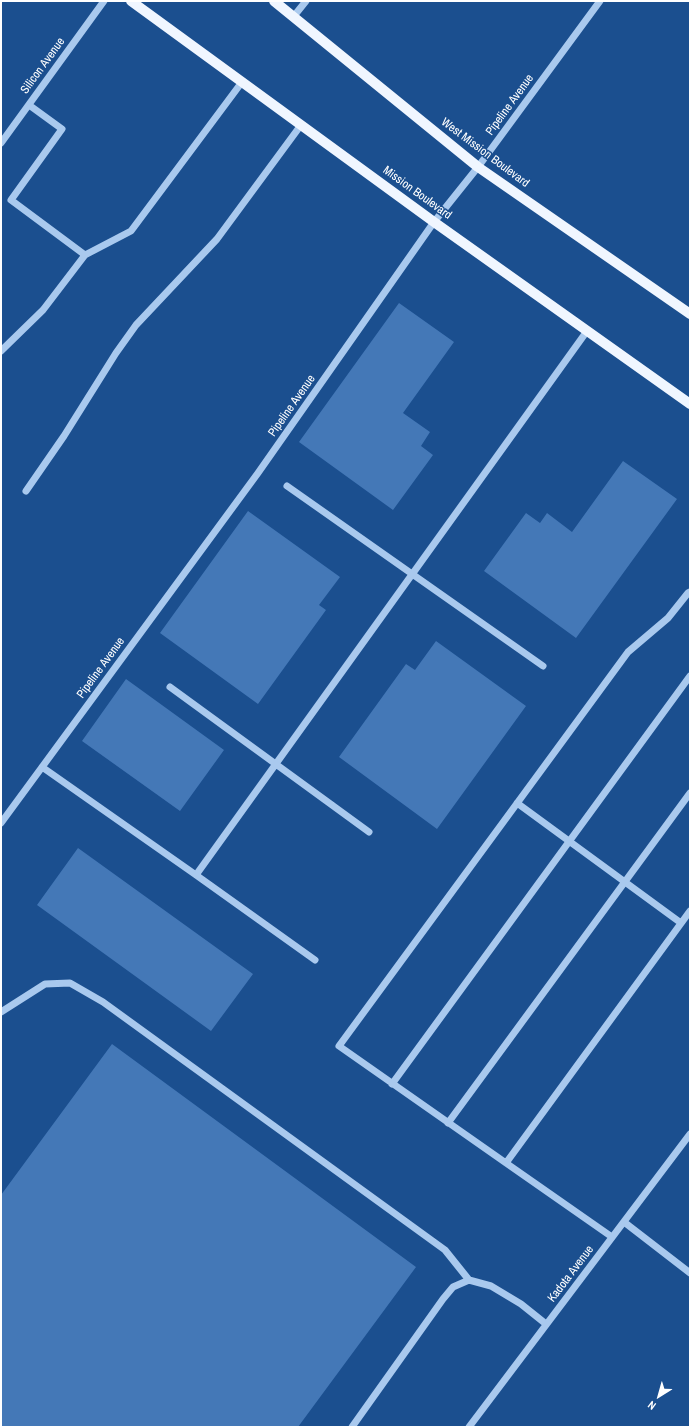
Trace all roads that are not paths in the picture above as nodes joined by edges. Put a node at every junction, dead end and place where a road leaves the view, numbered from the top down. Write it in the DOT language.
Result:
graph roads {
  1 [pos="104,1"];
  2 [pos="131,1"];
  3 [pos="274,1"];
  4 [pos="306,1"];
  5 [pos="600,1"];
  6 [pos="294,16"];
  7 [pos="242,82"];
  8 [pos="29,105"];
  9 [pos="301,125"];
  10 [pos="1,143"];
  11 [pos="478,167"];
  12 [pos="434,222"];
  13 [pos="85,255"];
  14 [pos="690,314"];
  15 [pos="587,331"];
  16 [pos="1,351"];
  17 [pos="690,404"];
  18 [pos="287,486"];
  19 [pos="26,491"];
  20 [pos="412,574"];
  21 [pos="690,592"];
  22 [pos="543,666"];
  23 [pos="690,676"];
  24 [pos="170,687"];
  25 [pos="276,764"];
  26 [pos="42,767"];
  27 [pos="690,793"];
  28 [pos="517,803"];
  29 [pos="1,823"];
  30 [pos="369,832"];
  31 [pos="569,841"];
  32 [pos="196,875"];
  33 [pos="625,882"];
  34 [pos="690,911"];
  35 [pos="681,923"];
  36 [pos="314,960"];
  37 [pos="1,1012"];
  38 [pos="392,1084"];
  39 [pos="448,1123"];
  40 [pos="690,1134"];
  41 [pos="506,1163"];
  42 [pos="624,1222"];
  43 [pos="612,1238"];
  44 [pos="690,1273"];
  45 [pos="469,1280"];
  46 [pos="546,1324"];
  47 [pos="352,1427"];
  48 [pos="469,1427"];
  1 -- 8 [label="street, Silicon Avenue"];
  2 -- 7 [label="main road, Mission Boulevard"];
  3 -- 6 [label="main road, West Mission Boulevard"];
  4 -- 6 [label="street"];
  5 -- 11 [label="street, Pipeline Avenue"];
  6 -- 11 [label="main road, West Mission Boulevard"];
  7 -- 9 [label="main road, Mission Boulevard"];
  7 -- 13 [label="street"];
  8 -- 10 [label="street, Silicon Avenue"];
  8 -- 13 [label="street"];
  9 -- 12 [label="main road, Mission Boulevard"];
  9 -- 19 [label="street"];
  11 -- 12 [label="street, Pipeline Avenue"];
  11 -- 14 [label="main road, West Mission Boulevard"];
  12 -- 15 [label="main road, Mission Boulevard"];
  12 -- 26 [label="street, Pipeline Avenue"];
  13 -- 16 [label="street"];
  15 -- 17 [label="main road, Mission Boulevard"];
  15 -- 20 [label="street"];
  18 -- 20 [label="street"];
  20 -- 22 [label="street"];
  20 -- 25 [label="street"];
  21 -- 28 [label="street"];
  23 -- 31 [label="street"];
  24 -- 25 [label="street"];
  25 -- 30 [label="street"];
  25 -- 32 [label="street"];
  26 -- 29 [label="street, Pipeline Avenue"];
  26 -- 32 [label="street"];
  27 -- 33 [label="street"];
  28 -- 31 [label="street"];
  28 -- 38 [label="street"];
  31 -- 33 [label="street"];
  31 -- 38 [label="street"];
  32 -- 36 [label="street"];
  33 -- 35 [label="street"];
  33 -- 39 [label="street"];
  34 -- 35 [label="street"];
  35 -- 41 [label="street"];
  37 -- 45 [label="street"];
  38 -- 39 [label="street"];
  39 -- 41 [label="street"];
  40 -- 42 [label="street, Kadota Avenue"];
  41 -- 43 [label="street"];
  42 -- 43 [label="street, Kadota Avenue"];
  42 -- 44 [label="street"];
  43 -- 46 [label="street, Kadota Avenue"];
  45 -- 46 [label="street"];
  45 -- 47 [label="street"];
  46 -- 48 [label="street, Kadota Avenue"];
}
